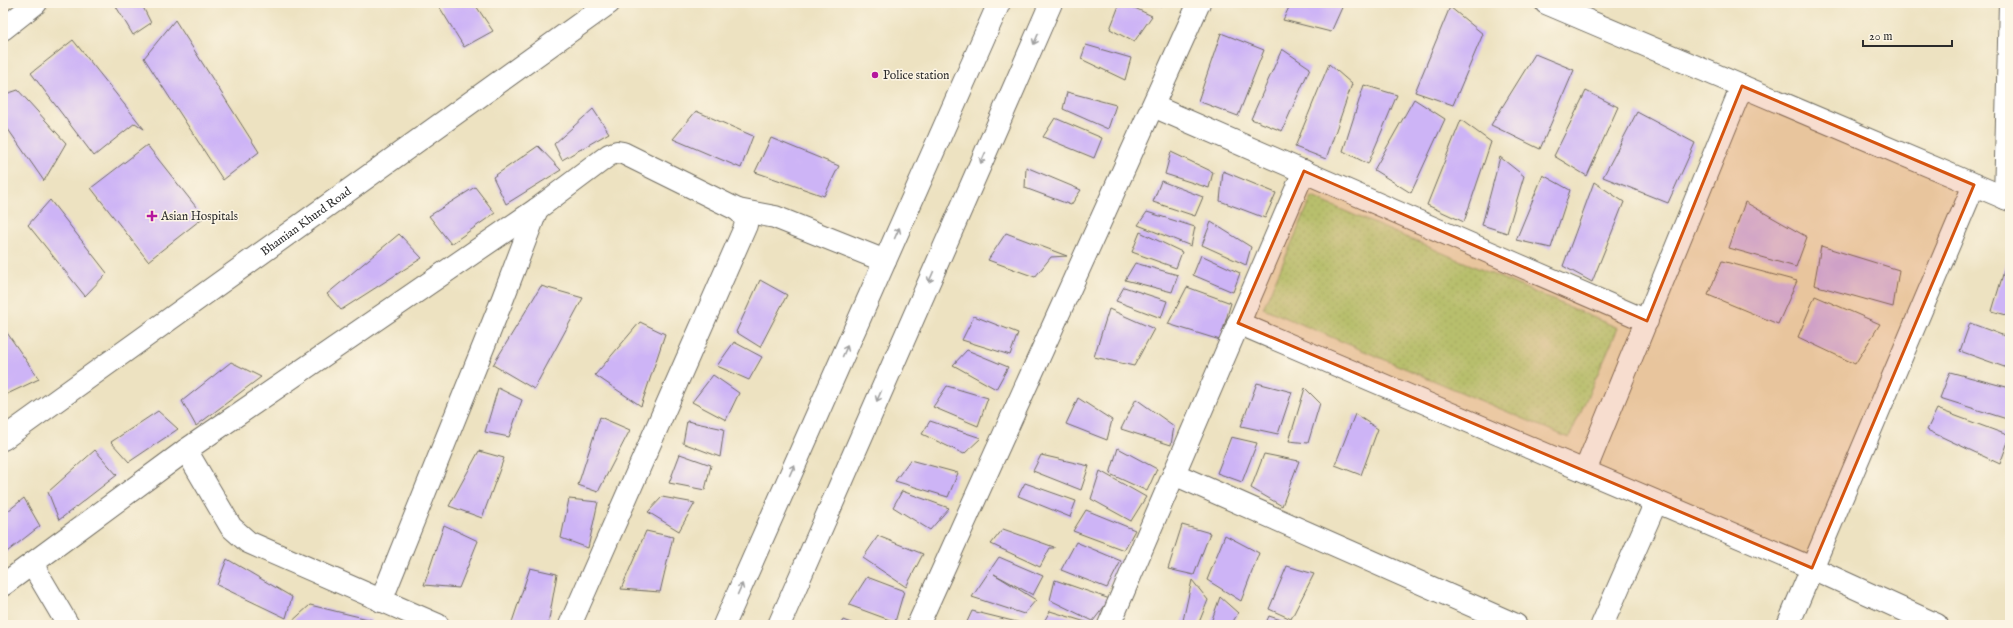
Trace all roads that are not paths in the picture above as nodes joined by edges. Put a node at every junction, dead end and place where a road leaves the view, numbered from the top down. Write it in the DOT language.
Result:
graph roads {
  1 [pos="36,3"];
  2 [pos="609,3"];
  3 [pos="998,3"];
  4 [pos="1051,3"];
  5 [pos="1199,3"];
  6 [pos="1546,3"];
  7 [pos="2010,3"];
  8 [pos="3,29"];
  9 [pos="1742,86"];
  10 [pos="1153,106"];
  11 [pos="1304,171"];
  12 [pos="1974,185"];
  13 [pos="2008,199"];
  14 [pos="537,209"];
  15 [pos="738,210"];
  16 [pos="885,261"];
  17 [pos="1647,321"];
  18 [pos="1238,323"];
  19 [pos="3,439"];
  20 [pos="186,450"];
  21 [pos="1585,472"];
  22 [pos="1174,474"];
  23 [pos="1656,502"];
  24 [pos="32,564"];
  25 [pos="1812,568"];
  26 [pos="3,585"];
  27 [pos="381,601"];
  28 [pos="68,625"];
  29 [pos="438,625"];
  30 [pos="570,625"];
  31 [pos="724,625"];
  32 [pos="779,625"];
  33 [pos="918,625"];
  34 [pos="1108,625"];
  35 [pos="1516,625"];
  36 [pos="1602,625"];
  37 [pos="1788,625"];
  38 [pos="1937,625"];
  1 -- 8 [label="street"];
  2 -- 19 [label="street, Bhamian Khurd Road"];
  16 -- 3 [label="street, one-way"];
  4 -- 32 [label="street, one-way"];
  5 -- 10 [label="street"];
  6 -- 9 [label="street"];
  7 -- 13 [label="street"];
  9 -- 12 [label="street"];
  9 -- 17 [label="street"];
  10 -- 11 [label="street"];
  10 -- 33 [label="street"];
  11 -- 17 [label="street"];
  11 -- 18 [label="street"];
  12 -- 13 [label="street"];
  12 -- 25 [label="street"];
  14 -- 15 [label="street"];
  14 -- 20 [label="street"];
  14 -- 27 [label="street"];
  15 -- 16 [label="street"];
  15 -- 30 [label="street"];
  31 -- 16 [label="street, one-way"];
  17 -- 21 [label="street"];
  18 -- 21 [label="street"];
  18 -- 22 [label="street"];
  20 -- 24 [label="street"];
  20 -- 27 [label="street"];
  21 -- 23 [label="street"];
  22 -- 34 [label="street"];
  22 -- 35 [label="street"];
  23 -- 25 [label="street"];
  23 -- 36 [label="street"];
  24 -- 26 [label="street"];
  24 -- 28 [label="street"];
  25 -- 37 [label="street"];
  25 -- 38 [label="street"];
  27 -- 29 [label="street"];
}
